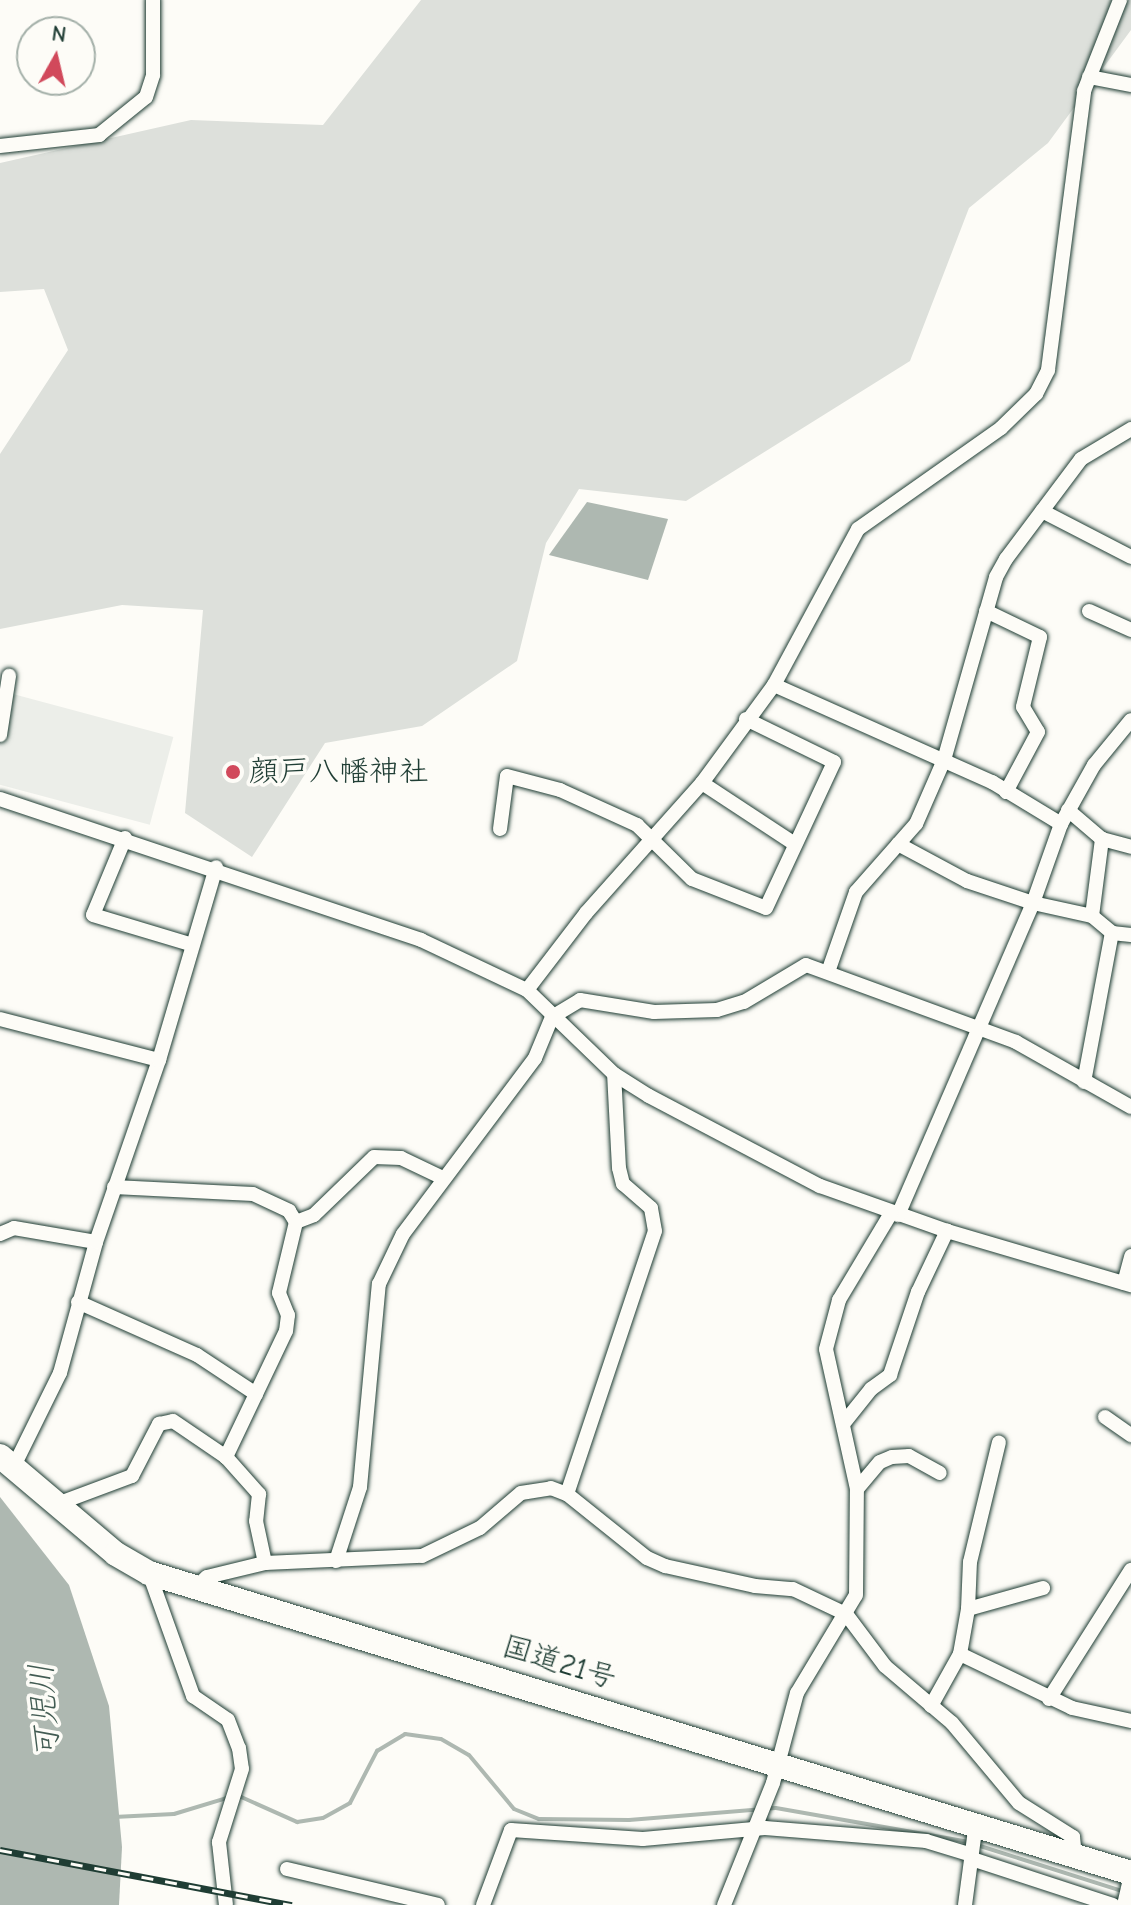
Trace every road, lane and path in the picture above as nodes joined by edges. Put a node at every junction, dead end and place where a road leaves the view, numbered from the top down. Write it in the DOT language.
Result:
graph roads {
  1 [pos="153,0"];
  2 [pos="1120,0"];
  3 [pos="1089,77"];
  4 [pos="1131,85"];
  5 [pos="0,146"];
  6 [pos="1131,429"];
  7 [pos="1042,511"];
  8 [pos="1131,557"];
  9 [pos="986,611"];
  10 [pos="1089,611"];
  11 [pos="1131,630"];
  12 [pos="9,676"];
  13 [pos="774,685"];
  14 [pos="746,719"];
  15 [pos="1131,720"];
  16 [pos="0,735"];
  17 [pos="944,760"];
  18 [pos="702,783"];
  19 [pos="1006,792"];
  20 [pos="0,799"];
  21 [pos="1065,817"];
  22 [pos="500,829"];
  23 [pos="125,838"];
  24 [pos="652,838"];
  25 [pos="1102,839"];
  26 [pos="795,844"];
  27 [pos="898,844"];
  28 [pos="1131,847"];
  29 [pos="216,867"];
  30 [pos="1033,903"];
  31 [pos="1092,916"];
  32 [pos="1112,933"];
  33 [pos="1131,935"];
  34 [pos="193,945"];
  35 [pos="828,972"];
  36 [pos="527,990"];
  37 [pos="552,1017"];
  38 [pos="0,1019"];
  39 [pos="978,1027"];
  40 [pos="159,1060"];
  41 [pos="614,1074"];
  42 [pos="1084,1082"];
  43 [pos="1131,1107"];
  44 [pos="443,1178"];
  45 [pos="114,1187"];
  46 [pos="894,1214"];
  47 [pos="296,1222"];
  48 [pos="947,1231"];
  49 [pos="0,1234"];
  50 [pos="96,1242"];
  51 [pos="1131,1256"];
  52 [pos="1127,1284"];
  53 [pos="78,1302"];
  54 [pos="256,1394"];
  55 [pos="1105,1417"];
  56 [pos="843,1424"];
  57 [pos="1131,1435"];
  58 [pos="999,1442"];
  59 [pos="226,1457"];
  60 [pos="7,1461"];
  61 [pos="940,1473"];
  62 [pos="857,1489"];
  63 [pos="567,1494"];
  64 [pos="63,1510"];
  65 [pos="336,1561"];
  66 [pos="265,1563"];
  67 [pos="1131,1570"];
  68 [pos="149,1573"];
  69 [pos="195,1588"];
  70 [pos="1043,1588"];
  71 [pos="968,1609"];
  72 [pos="846,1614"];
  73 [pos="960,1654"];
  74 [pos="1049,1699"];
  75 [pos="931,1706"];
  76 [pos="1131,1721"];
  77 [pos="780,1762"];
  78 [pos="976,1823"];
  79 [pos="753,1831"];
  80 [pos="1075,1855"];
  81 [pos="972,1857"];
  82 [pos="287,1869"];
  83 [pos="1131,1874"];
  84 [pos="226,1905"];
  85 [pos="438,1905"];
  86 [pos="483,1905"];
  87 [pos="724,1905"];
  88 [pos="965,1905"];
  89 [pos="1113,1905"];
  90 [pos="1124,1905"];
  1 -- 5 [label="street"];
  2 -- 3 [label="street"];
  3 -- 4 [label="street"];
  3 -- 13 [label="street"];
  6 -- 7 [label="street"];
  7 -- 8 [label="street"];
  7 -- 9 [label="street"];
  9 -- 17 [label="street"];
  9 -- 19 [label="street"];
  10 -- 11 [label="street"];
  12 -- 16 [label="street"];
  13 -- 14 [label="street"];
  13 -- 17 [label="street"];
  14 -- 18 [label="street"];
  14 -- 26 [label="street"];
  15 -- 21 [label="street"];
  17 -- 19 [label="street"];
  17 -- 27 [label="street"];
  18 -- 24 [label="street"];
  18 -- 26 [label="street"];
  19 -- 21 [label="street"];
  20 -- 23 [label="street"];
  21 -- 25 [label="street"];
  21 -- 30 [label="street"];
  22 -- 24 [label="street"];
  23 -- 29 [label="street"];
  23 -- 34 [label="street"];
  24 -- 26 [label="street"];
  24 -- 36 [label="street"];
  25 -- 28 [label="street"];
  25 -- 31 [label="street"];
  27 -- 30 [label="street"];
  27 -- 35 [label="street"];
  29 -- 34 [label="street"];
  29 -- 36 [label="street"];
  30 -- 31 [label="street"];
  30 -- 39 [label="street"];
  31 -- 32 [label="street"];
  32 -- 33 [label="street"];
  32 -- 42 [label="street"];
  34 -- 40 [label="street"];
  35 -- 37 [label="street"];
  35 -- 39 [label="street"];
  36 -- 37 [label="street"];
  37 -- 41 [label="street"];
  37 -- 44 [label="street"];
  38 -- 40 [label="street"];
  39 -- 42 [label="street"];
  39 -- 46 [label="street"];
  40 -- 45 [label="street"];
  41 -- 46 [label="street"];
  41 -- 63 [label="street"];
  42 -- 43 [label="street"];
  44 -- 47 [label="street"];
  44 -- 65 [label="street"];
  45 -- 47 [label="street"];
  45 -- 50 [label="street"];
  46 -- 48 [label="street"];
  46 -- 56 [label="street"];
  47 -- 54 [label="street"];
  48 -- 52 [label="street"];
  48 -- 56 [label="street"];
  49 -- 50 [label="street"];
  50 -- 53 [label="street"];
  51 -- 52 [label="street"];
  53 -- 54 [label="street"];
  53 -- 60 [label="street"];
  54 -- 59 [label="street"];
  55 -- 57 [label="street"];
  56 -- 62 [label="street"];
  58 -- 71 [label="street"];
  59 -- 64 [label="street"];
  59 -- 66 [label="street"];
  60 -- 64 [label="highway, 国道21号"];
  61 -- 62 [label="street"];
  62 -- 72 [label="street"];
  63 -- 65 [label="street"];
  63 -- 72 [label="street"];
  64 -- 68 [label="highway, 国道21号"];
  65 -- 66 [label="street"];
  66 -- 69 [label="street"];
  67 -- 74 [label="street"];
  68 -- 69 [label="highway, 国道21号"];
  68 -- 84 [label="street"];
  69 -- 77 [label="highway, 国道21号"];
  70 -- 71 [label="street"];
  71 -- 73 [label="street"];
  72 -- 75 [label="street"];
  72 -- 77 [label="street"];
  73 -- 74 [label="street"];
  73 -- 75 [label="street"];
  74 -- 76 [label="street"];
  75 -- 80 [label="street"];
  77 -- 78 [label="highway, 国道21号"];
  77 -- 79 [label="street"];
  78 -- 80 [label="highway, 国道21号"];
  78 -- 81 [label="street"];
  79 -- 81 [label="street"];
  79 -- 86 [label="street"];
  79 -- 87 [label="street"];
  80 -- 83 [label="highway, 国道21号"];
  81 -- 88 [label="street"];
  81 -- 89 [label="street"];
  82 -- 85 [label="street"];
  83 -- 90 [label="street"];
}
